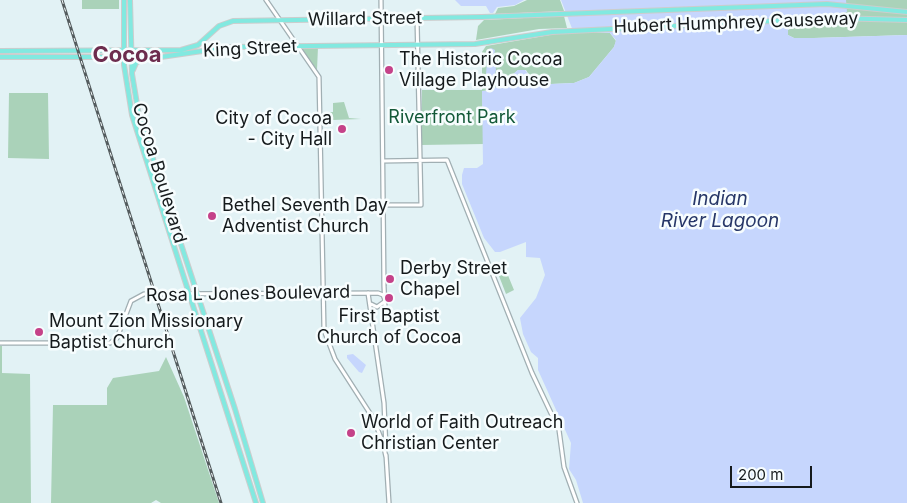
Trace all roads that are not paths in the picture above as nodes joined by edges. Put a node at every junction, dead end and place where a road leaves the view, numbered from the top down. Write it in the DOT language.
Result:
graph roads {
  1 [pos="124,0"];
  2 [pos="130,0"];
  3 [pos="266,0"];
  4 [pos="381,0"];
  5 [pos="907,12"];
  6 [pos="560,14"];
  7 [pos="416,17"];
  8 [pos="382,18"];
  9 [pos="278,20"];
  10 [pos="907,20"];
  11 [pos="382,45"];
  12 [pos="416,45"];
  13 [pos="297,46"];
  14 [pos="181,50"];
  15 [pos="124,51"];
  16 [pos="130,51"];
  17 [pos="0,52"];
  18 [pos="0,57"];
  19 [pos="124,57"];
  20 [pos="130,57"];
  21 [pos="145,58"];
  22 [pos="132,74"];
  23 [pos="143,152"];
  24 [pos="153,160"];
  25 [pos="418,160"];
  26 [pos="383,161"];
  27 [pos="158,199"];
  28 [pos="167,204"];
  29 [pos="383,205"];
  30 [pos="164,216"];
  31 [pos="173,222"];
  32 [pos="384,288"];
  33 [pos="377,292"];
  34 [pos="322,293"];
  35 [pos="368,293"];
  36 [pos="190,294"];
  37 [pos="197,294"];
  38 [pos="370,301"];
  39 [pos="384,301"];
  40 [pos="378,307"];
  41 [pos="372,314"];
  42 [pos="0,343"];
  43 [pos="212,364"];
  44 [pos="222,370"];
  45 [pos="386,425"];
  46 [pos="379,432"];
  47 [pos="386,457"];
  48 [pos="256,503"];
  49 [pos="263,503"];
  50 [pos="389,503"];
  51 [pos="577,503"];
  1 -- 15 [label="main road, Cocoa Boulevard"];
  2 -- 16 [label="main road, Cocoa Boulevard"];
  3 -- 9 [label="street"];
  4 -- 8 [label="street"];
  5 -- 6 [label="main road, Hubert Humphrey Causeway"];
  6 -- 7 [label="main road, Willard Street"];
  7 -- 8 [label="main road, Willard Street"];
  7 -- 12 [label="street"];
  8 -- 9 [label="main road, Willard Street"];
  8 -- 11 [label="street"];
  9 -- 13 [label="street"];
  9 -- 14 [label="main road, Willard Street"];
  10 -- 12 [label="main road, Hubert Humphrey Causeway"];
  11 -- 12 [label="main road, King Street"];
  11 -- 13 [label="main road, King Street"];
  11 -- 26 [label="street"];
  12 -- 25 [label="street"];
  13 -- 21 [label="main road, King Street"];
  13 -- 34 [label="street"];
  14 -- 16 [label="main road, King Street"];
  15 -- 16 [label="main road, King Street"];
  15 -- 17 [label="main road, King Street"];
  15 -- 19 [label="main road, Cocoa Boulevard"];
  16 -- 20 [label="main road, Cocoa Boulevard"];
  18 -- 19 [label="main road, King Street"];
  19 -- 20 [label="main road, King Street"];
  19 -- 23 [label="main road, Cocoa Boulevard"];
  20 -- 21 [label="main road, King Street"];
  20 -- 22 [label="main road, Cocoa Boulevard"];
  21 -- 22 [label="main road"];
  22 -- 24 [label="main road, Cocoa Boulevard"];
  23 -- 24 [label="main road"];
  23 -- 27 [label="main road, Cocoa Boulevard"];
  24 -- 28 [label="main road, Cocoa Boulevard"];
  25 -- 26 [label="street"];
  25 -- 29 [label="street"];
  25 -- 51 [label="street"];
  26 -- 29 [label="street"];
  27 -- 28 [label="main road"];
  27 -- 30 [label="main road, Cocoa Boulevard"];
  28 -- 31 [label="main road, Cocoa Boulevard"];
  29 -- 32 [label="street"];
  30 -- 31 [label="main road"];
  30 -- 36 [label="main road, Cocoa Boulevard"];
  31 -- 37 [label="main road, Cocoa Boulevard"];
  32 -- 33 [label="street, Rosa L Jones Boulevard"];
  32 -- 39 [label="street"];
  33 -- 35 [label="street, Rosa L Jones Boulevard"];
  33 -- 38 [label="street"];
  33 -- 39 [label="street"];
  34 -- 35 [label="street, Rosa L Jones Boulevard"];
  34 -- 37 [label="street, Rosa L Jones Boulevard"];
  34 -- 46 [label="street"];
  35 -- 38 [label="street"];
  36 -- 37 [label="street, Rosa L Jones Boulevard"];
  36 -- 42 [label="street, Rosa L Jones Boulevard"];
  36 -- 43 [label="main road, Cocoa Boulevard"];
  37 -- 44 [label="main road, Cocoa Boulevard"];
  38 -- 40 [label="street"];
  38 -- 41 [label="street"];
  39 -- 40 [label="street"];
  39 -- 40 [label="street"];
  40 -- 41 [label="street"];
  41 -- 45 [label="street"];
  43 -- 44 [label="main road"];
  43 -- 48 [label="main road, Cocoa Boulevard"];
  44 -- 49 [label="main road, Cocoa Boulevard"];
  45 -- 46 [label="street"];
  45 -- 47 [label="street"];
  46 -- 47 [label="street"];
  47 -- 50 [label="street"];
}
